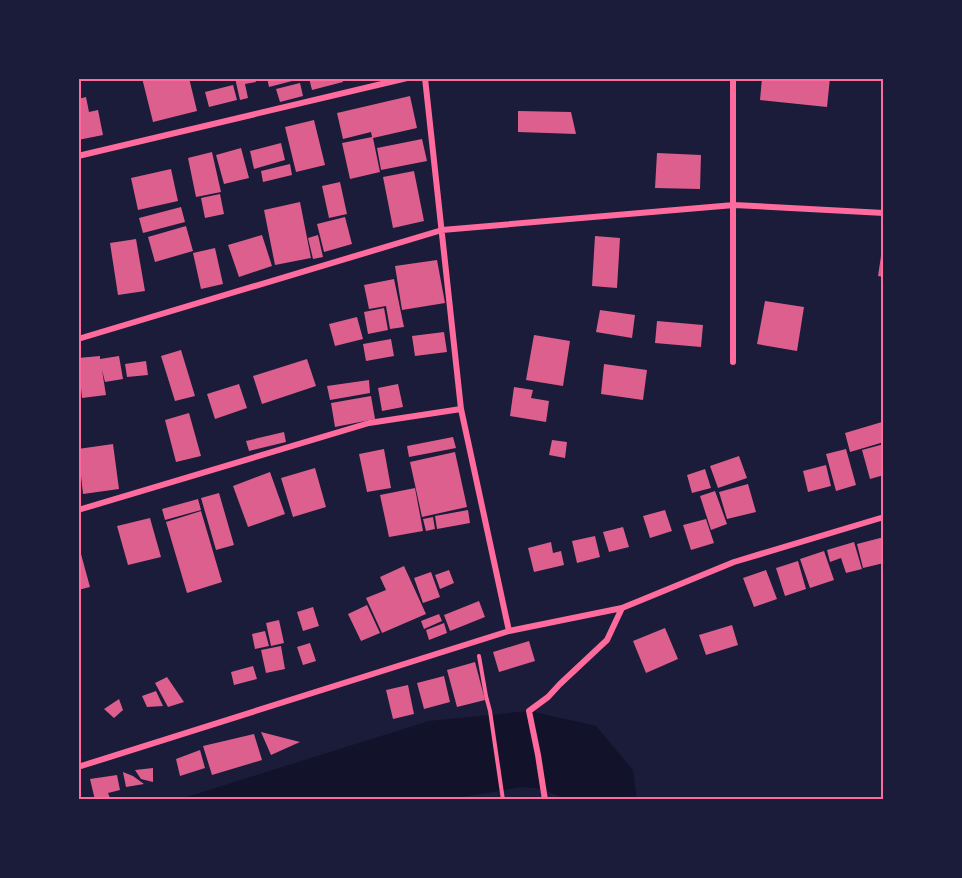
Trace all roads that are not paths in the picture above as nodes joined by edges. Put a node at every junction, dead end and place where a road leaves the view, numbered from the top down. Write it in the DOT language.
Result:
graph roads {
  1 [pos="407,78"];
  2 [pos="425,78"];
  3 [pos="733,78"];
  4 [pos="78,156"];
  5 [pos="734,205"];
  6 [pos="884,213"];
  7 [pos="442,230"];
  8 [pos="78,339"];
  9 [pos="733,362"];
  10 [pos="461,409"];
  11 [pos="78,510"];
  12 [pos="884,517"];
  13 [pos="622,608"];
  14 [pos="509,631"];
  15 [pos="78,766"];
  16 [pos="545,800"];
  1 -- 4 [label="street"];
  2 -- 7 [label="street"];
  3 -- 5 [label="street"];
  5 -- 6 [label="street"];
  5 -- 7 [label="street"];
  5 -- 9 [label="street"];
  7 -- 8 [label="street"];
  7 -- 10 [label="street"];
  10 -- 11 [label="street"];
  10 -- 14 [label="street"];
  12 -- 13 [label="street"];
  13 -- 14 [label="street"];
  13 -- 16 [label="street"];
  14 -- 15 [label="street"];
}
